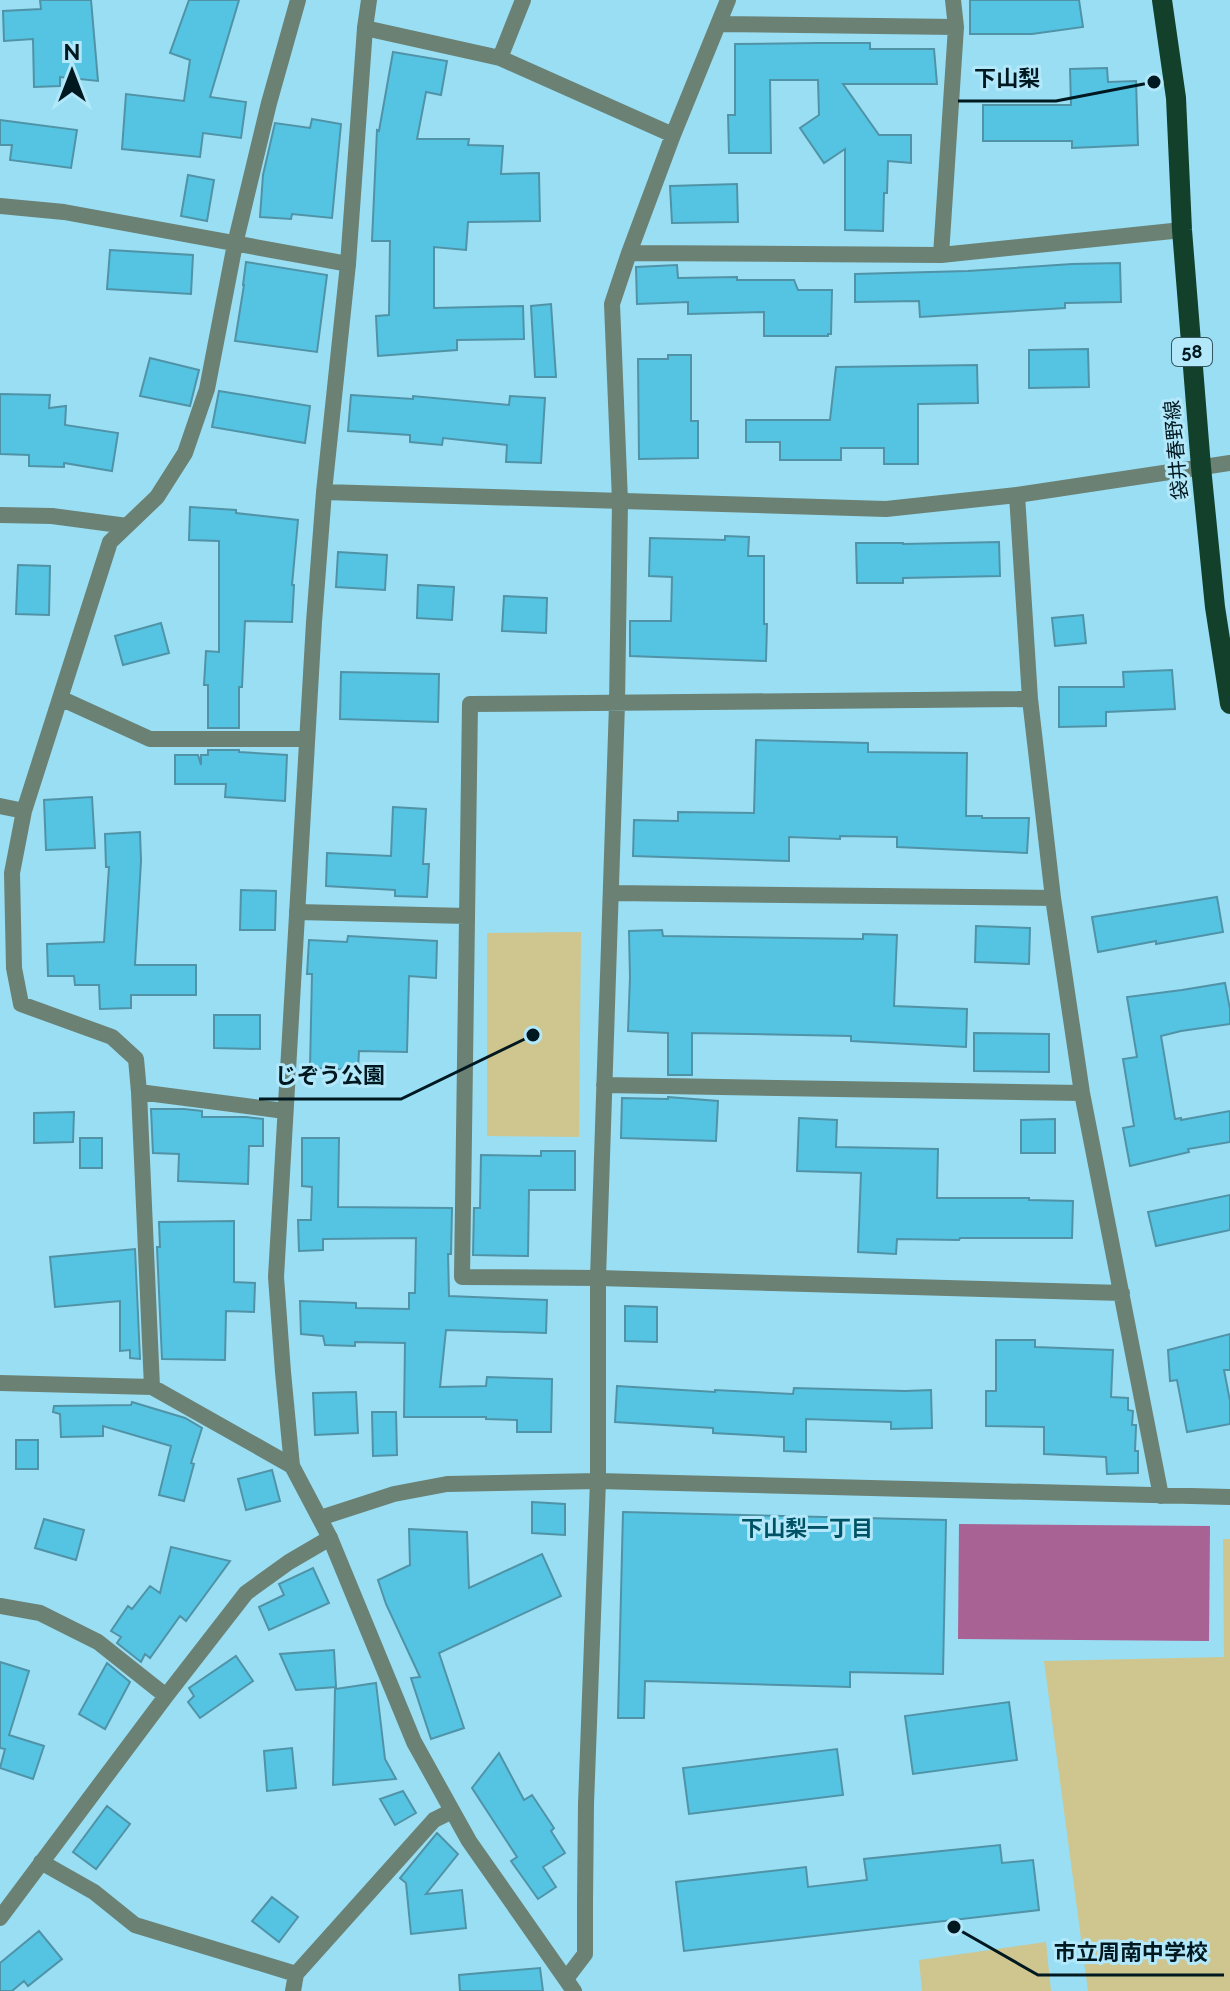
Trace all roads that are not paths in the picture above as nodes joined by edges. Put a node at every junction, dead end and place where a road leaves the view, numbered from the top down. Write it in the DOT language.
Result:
graph roads {
  1 [pos="298,0"];
  2 [pos="369,0"];
  3 [pos="523,0"];
  4 [pos="728,0"];
  5 [pos="953,0"];
  6 [pos="1162,0"];
  7 [pos="719,24"];
  8 [pos="956,27"];
  9 [pos="365,28"];
  10 [pos="500,58"];
  11 [pos="673,135"];
  12 [pos="0,206"];
  13 [pos="1182,230"];
  14 [pos="235,244"];
  15 [pos="629,253"];
  16 [pos="941,255"];
  17 [pos="348,264"];
  18 [pos="1230,463"];
  19 [pos="1201,467"];
  20 [pos="324,492"];
  21 [pos="1017,495"];
  22 [pos="620,501"];
  23 [pos="0,515"];
  24 [pos="127,526"];
  25 [pos="60,698"];
  26 [pos="1030,699"];
  27 [pos="617,704"];
  28 [pos="1230,704"];
  29 [pos="307,739"];
  30 [pos="0,806"];
  31 [pos="24,811"];
  32 [pos="611,893"];
  33 [pos="1053,898"];
  34 [pos="297,912"];
  35 [pos="467,916"];
  36 [pos="6,922"];
  37 [pos="604,1085"];
  38 [pos="139,1092"];
  39 [pos="1082,1093"];
  40 [pos="285,1111"];
  41 [pos="598,1278"];
  42 [pos="1122,1293"];
  43 [pos="0,1383"];
  44 [pos="152,1387"];
  45 [pos="292,1466"];
  46 [pos="598,1481"];
  47 [pos="1161,1496"];
  48 [pos="1230,1497"];
  49 [pos="320,1518"];
  50 [pos="330,1538"];
  51 [pos="0,1606"];
  52 [pos="166,1696"];
  53 [pos="452,1811"];
  54 [pos="41,1862"];
  55 [pos="0,1918"];
  56 [pos="294,1983"];
  57 [pos="570,1985"];
  1 -- 14 [label="street"];
  2 -- 9 [label="street"];
  3 -- 10 [label="street"];
  4 -- 7 [label="street"];
  5 -- 8 [label="street"];
  6 -- 13 [label="main road, 袋井春野線 / 58"];
  7 -- 8 [label="street"];
  7 -- 11 [label="street"];
  8 -- 16 [label="street"];
  9 -- 10 [label="street"];
  9 -- 17 [label="street"];
  10 -- 11 [label="street"];
  11 -- 15 [label="street"];
  12 -- 14 [label="street"];
  13 -- 16 [label="street"];
  13 -- 19 [label="main road, 袋井春野線 / 58"];
  14 -- 17 [label="street"];
  14 -- 24 [label="street"];
  15 -- 16 [label="street"];
  15 -- 22 [label="street"];
  17 -- 20 [label="street"];
  18 -- 19 [label="street"];
  19 -- 21 [label="street"];
  19 -- 28 [label="main road, 袋井春野線 / 58"];
  20 -- 22 [label="street"];
  20 -- 29 [label="street"];
  21 -- 22 [label="street"];
  21 -- 26 [label="street"];
  22 -- 27 [label="street"];
  23 -- 24 [label="street"];
  24 -- 25 [label="street"];
  25 -- 29 [label="street"];
  25 -- 31 [label="street"];
  26 -- 27 [label="street"];
  26 -- 33 [label="street"];
  27 -- 32 [label="street"];
  27 -- 35 [label="street"];
  29 -- 34 [label="street"];
  30 -- 31 [label="street"];
  31 -- 36 [label="street"];
  32 -- 33 [label="street"];
  32 -- 37 [label="street"];
  33 -- 39 [label="street"];
  34 -- 35 [label="street"];
  34 -- 40 [label="street"];
  35 -- 41 [label="street"];
  36 -- 38 [label="street"];
  37 -- 39 [label="street"];
  37 -- 41 [label="street"];
  38 -- 40 [label="street"];
  38 -- 44 [label="street"];
  39 -- 42 [label="street"];
  40 -- 45 [label="street"];
  41 -- 42 [label="street"];
  41 -- 46 [label="street"];
  42 -- 47 [label="street"];
  43 -- 44 [label="street"];
  44 -- 45 [label="street"];
  45 -- 49 [label="street"];
  46 -- 47 [label="street"];
  46 -- 49 [label="street"];
  46 -- 57 [label="street"];
  47 -- 48 [label="street"];
  49 -- 50 [label="street"];
  50 -- 52 [label="street"];
  50 -- 53 [label="street"];
  51 -- 52 [label="street"];
  52 -- 54 [label="street"];
  53 -- 56 [label="street"];
  53 -- 57 [label="street"];
  54 -- 55 [label="street"];
  54 -- 56 [label="street"];
}
